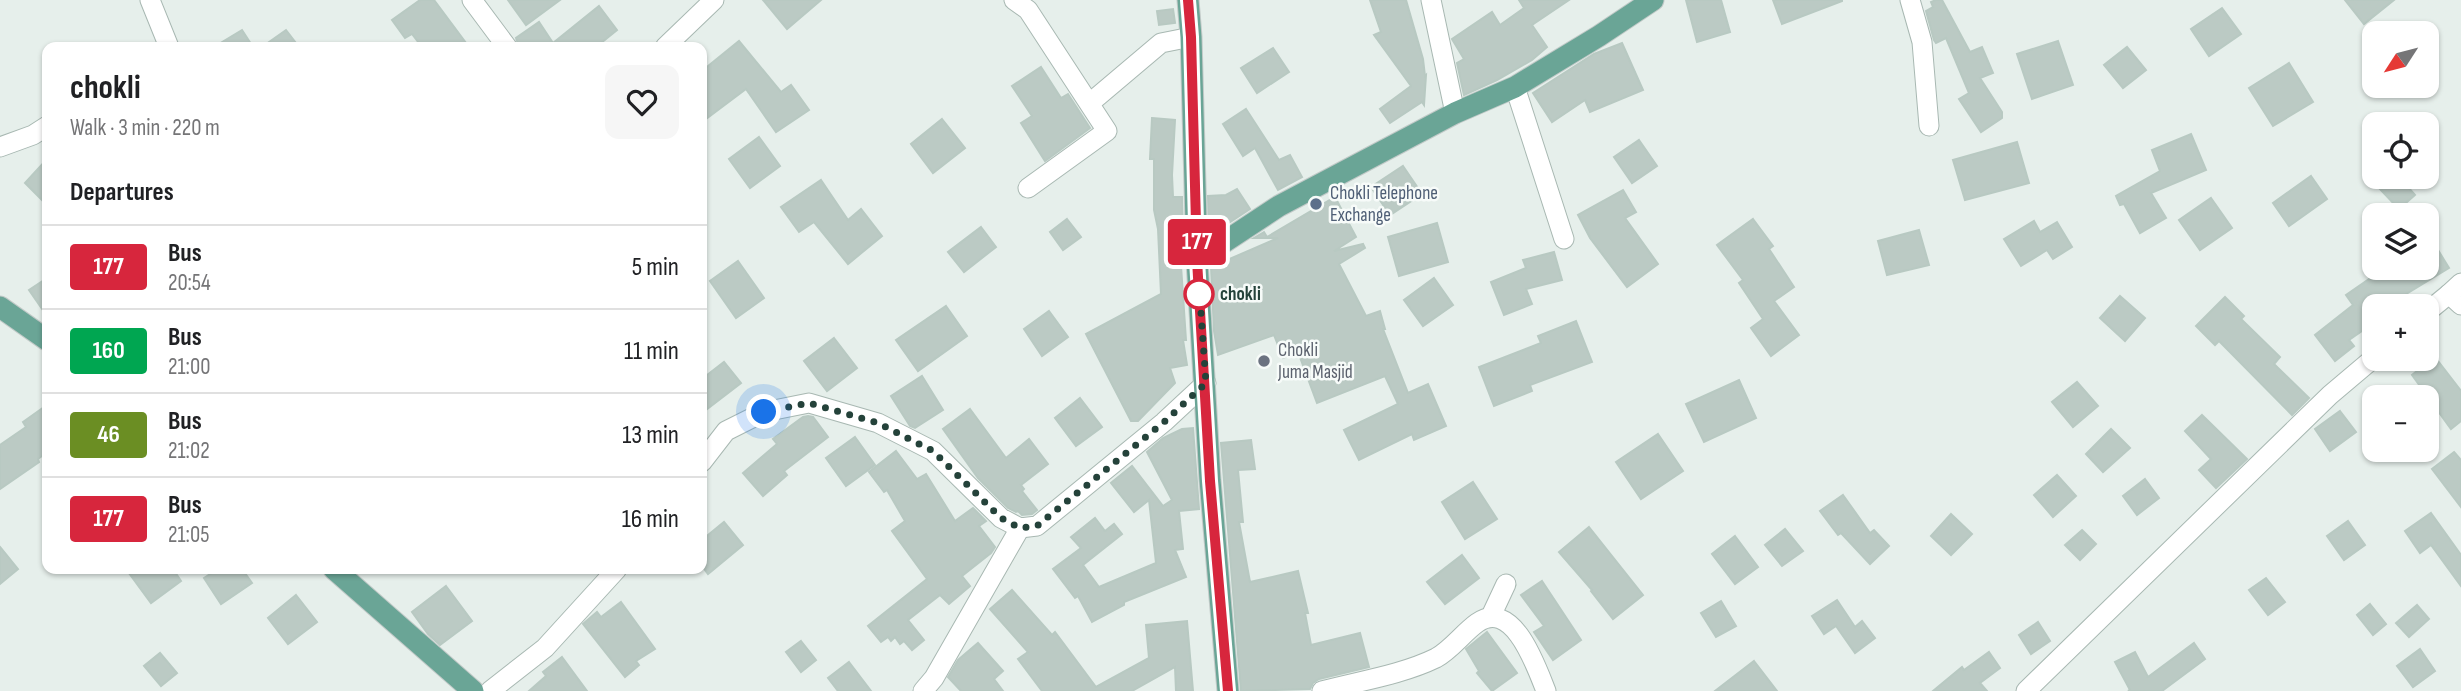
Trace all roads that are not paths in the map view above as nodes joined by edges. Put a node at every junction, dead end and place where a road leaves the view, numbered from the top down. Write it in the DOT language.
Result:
graph roads {
  1 [pos="150,0"];
  2 [pos="472,0"];
  3 [pos="714,0"];
  4 [pos="1014,0"];
  5 [pos="1188,0"];
  6 [pos="1431,0"];
  7 [pos="1653,0"];
  8 [pos="1910,0"];
  9 [pos="1191,37"];
  10 [pos="167,42"];
  11 [pos="503,42"];
  12 [pos="669,42"];
  13 [pos="1515,87"];
  14 [pos="1090,103"];
  15 [pos="1455,113"];
  16 [pos="1929,126"];
  17 [pos="42,129"];
  18 [pos="0,147"];
  19 [pos="1028,188"];
  20 [pos="1564,239"];
  21 [pos="1197,260"];
  22 [pos="2457,294"];
  23 [pos="2439,305"];
  24 [pos="0,307"];
  25 [pos="42,336"];
  26 [pos="2362,368"];
  27 [pos="1206,383"];
  28 [pos="707,456"];
  29 [pos="1020,528"];
  30 [pos="340,574"];
  31 [pos="612,574"];
  32 [pos="1506,584"];
  33 [pos="1490,616"];
  34 [pos="473,691"];
  35 [pos="490,691"];
  36 [pos="923,691"];
  37 [pos="1228,691"];
  38 [pos="1322,691"];
  39 [pos="1546,691"];
  40 [pos="2026,691"];
  1 -- 10 [label="street"];
  2 -- 11 [label="street"];
  3 -- 12 [label="street"];
  4 -- 14 [label="street"];
  5 -- 9 [label="main road"];
  6 -- 15 [label="street"];
  7 -- 13 [label="main road"];
  8 -- 16 [label="street"];
  9 -- 14 [label="street"];
  9 -- 21 [label="main road"];
  13 -- 15 [label="main road"];
  13 -- 20 [label="street"];
  14 -- 19 [label="street"];
  15 -- 21 [label="main road"];
  17 -- 18 [label="street"];
  21 -- 27 [label="main road"];
  22 -- 23 [label="street"];
  24 -- 25 [label="main road"];
  26 -- 40 [label="street"];
  27 -- 29 [label="street"];
  27 -- 37 [label="main road"];
  28 -- 29 [label="street"];
  29 -- 36 [label="street"];
  30 -- 34 [label="main road"];
  31 -- 35 [label="street"];
  32 -- 33 [label="street"];
  33 -- 38 [label="street"];
  33 -- 39 [label="street"];
}
